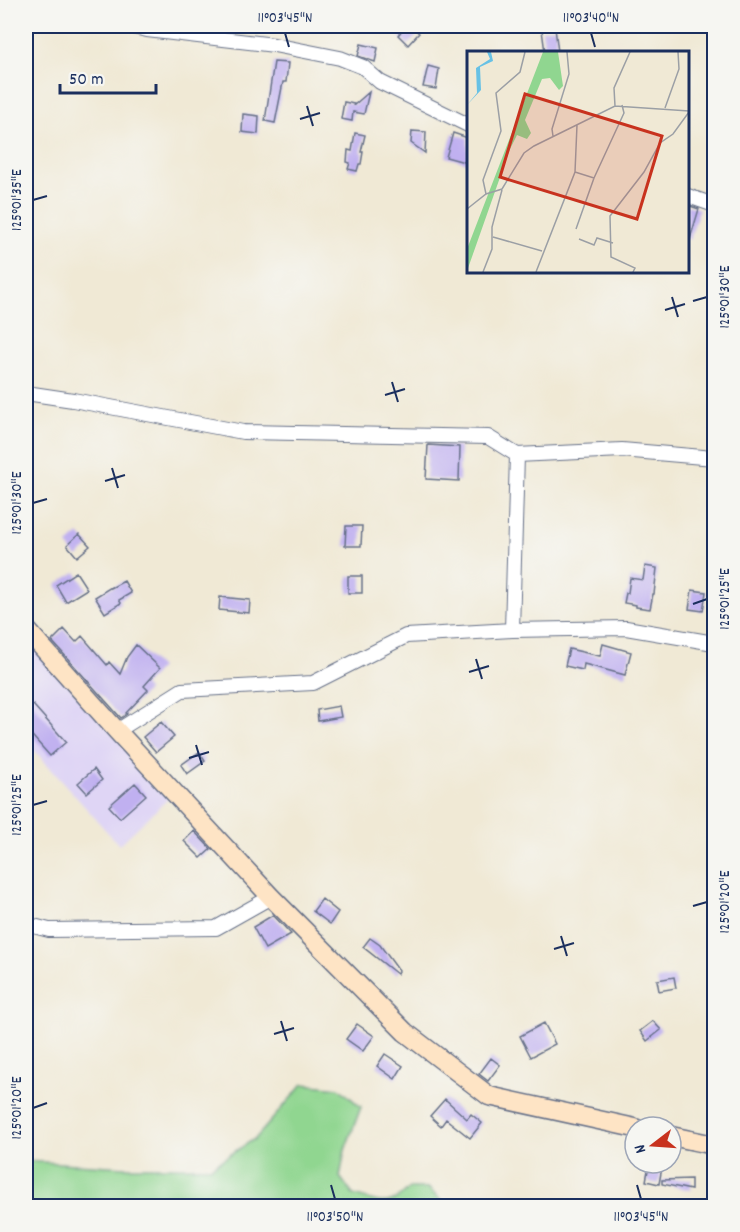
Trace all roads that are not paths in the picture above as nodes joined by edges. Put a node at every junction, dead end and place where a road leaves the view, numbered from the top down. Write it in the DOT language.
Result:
graph roads {
  1 [pos="129,26"];
  2 [pos="467,125"];
  3 [pos="689,197"];
  4 [pos="714,205"];
  5 [pos="26,393"];
  6 [pos="517,455"];
  7 [pos="714,458"];
  8 [pos="26,629"];
  9 [pos="512,630"];
  10 [pos="714,643"];
  11 [pos="117,731"];
  12 [pos="271,897"];
  13 [pos="26,924"];
  14 [pos="623,1125"];
  15 [pos="683,1139"];
  16 [pos="714,1145"];
  1 -- 2 [label="street"];
  3 -- 4 [label="street"];
  5 -- 6 [label="street"];
  6 -- 7 [label="street"];
  6 -- 9 [label="street"];
  8 -- 11 [label="street"];
  9 -- 10 [label="street"];
  9 -- 11 [label="street"];
  11 -- 12 [label="street"];
  12 -- 13 [label="street"];
  12 -- 14 [label="street"];
  15 -- 16 [label="street"];
}
